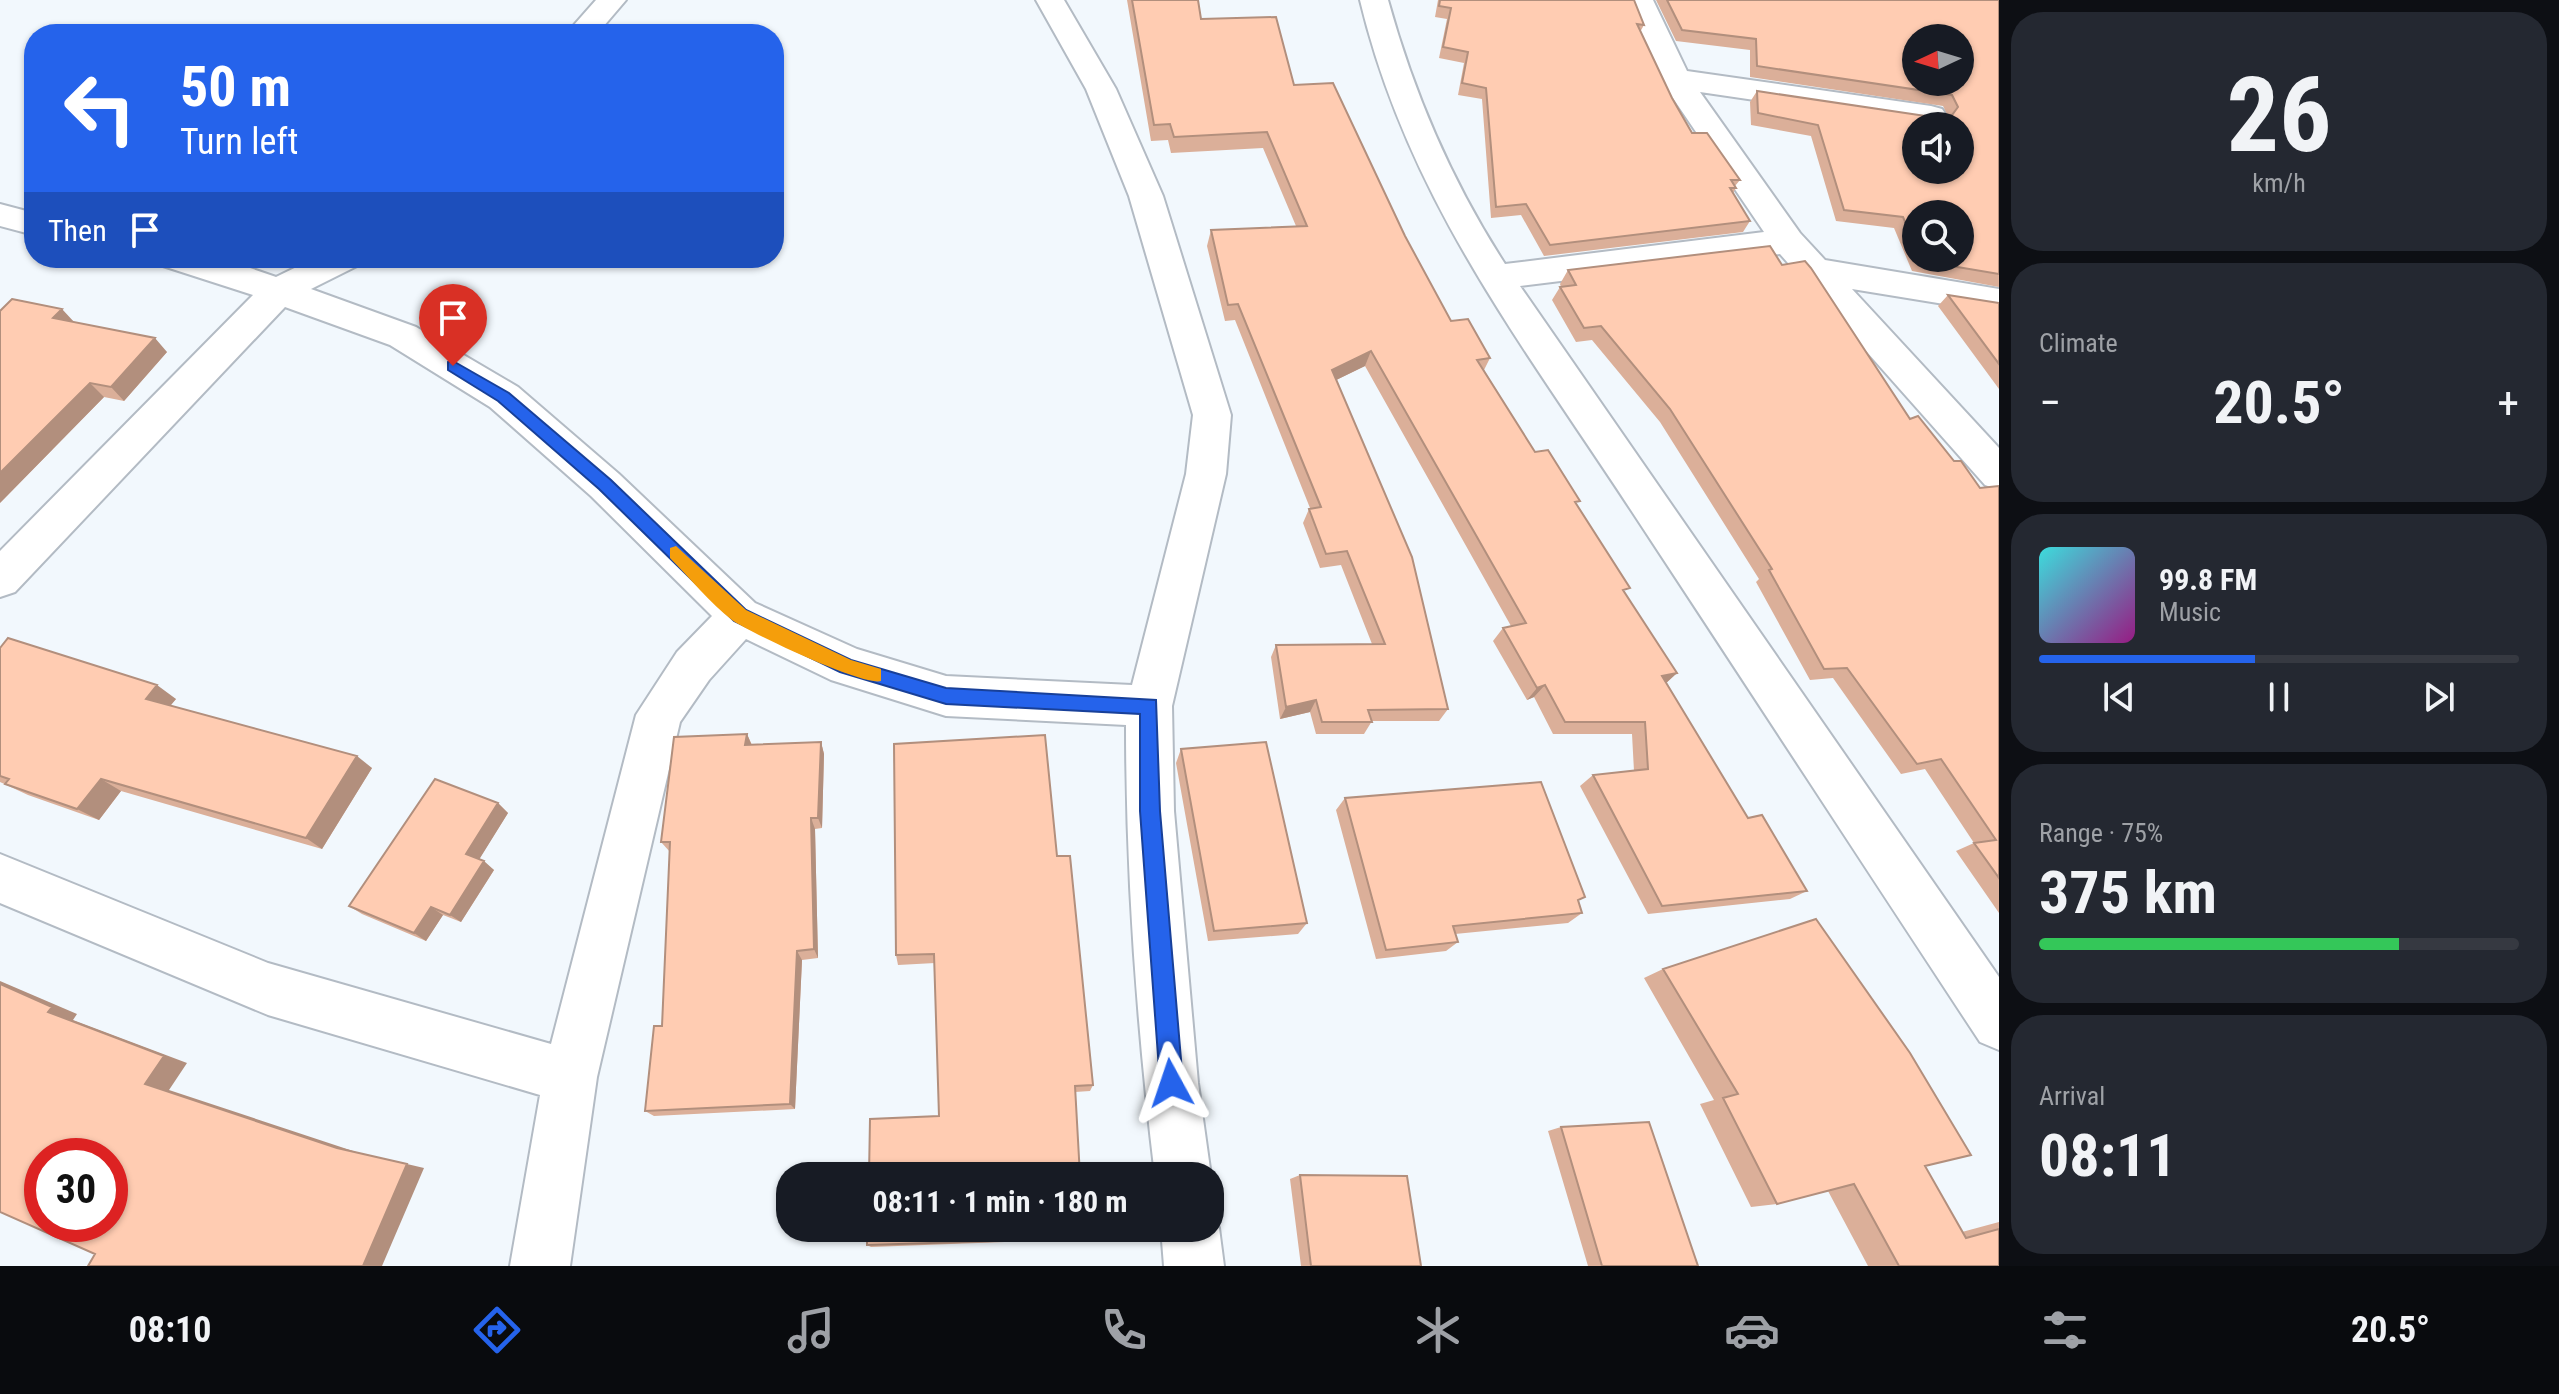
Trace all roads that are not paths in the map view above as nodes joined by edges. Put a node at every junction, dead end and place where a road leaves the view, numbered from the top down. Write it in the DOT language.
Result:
graph roads {
  1 [pos="612,0"];
  2 [pos="1050,0"];
  3 [pos="1374,0"];
  4 [pos="1639,0"];
  5 [pos="590,24"];
  6 [pos="1675,79"];
  7 [pos="1903,112"];
  8 [pos="0,215"];
  9 [pos="24,221"];
  10 [pos="1788,241"];
  11 [pos="208,268"];
  12 [pos="325,268"];
  13 [pos="1818,271"];
  14 [pos="1496,277"];
  15 [pos="280,290"];
  16 [pos="1987,298"];
  17 [pos="1999,474"];
  18 [pos="0,579"];
  19 [pos="740,616"];
  20 [pos="1149,706"];
  21 [pos="0,878"];
  22 [pos="1999,1023"];
  23 [pos="570,1077"];
  24 [pos="1181,1162"];
  25 [pos="1191,1242"];
  26 [pos="540,1266"];
  27 [pos="1194,1266"];
  1 -- 5 [label="street"];
  2 -- 20 [label="street"];
  3 -- 14 [label="street"];
  4 -- 6 [label="street"];
  6 -- 7 [label="street"];
  6 -- 10 [label="street"];
  8 -- 9 [label="street"];
  10 -- 13 [label="street"];
  10 -- 14 [label="street"];
  11 -- 15 [label="street"];
  12 -- 15 [label="street"];
  13 -- 16 [label="street"];
  13 -- 17 [label="street"];
  14 -- 22 [label="street"];
  15 -- 18 [label="street"];
  15 -- 19 [label="street"];
  19 -- 20 [label="street"];
  19 -- 23 [label="street"];
  20 -- 24 [label="street"];
  21 -- 23 [label="street"];
  23 -- 26 [label="street"];
  25 -- 27 [label="street"];
}
